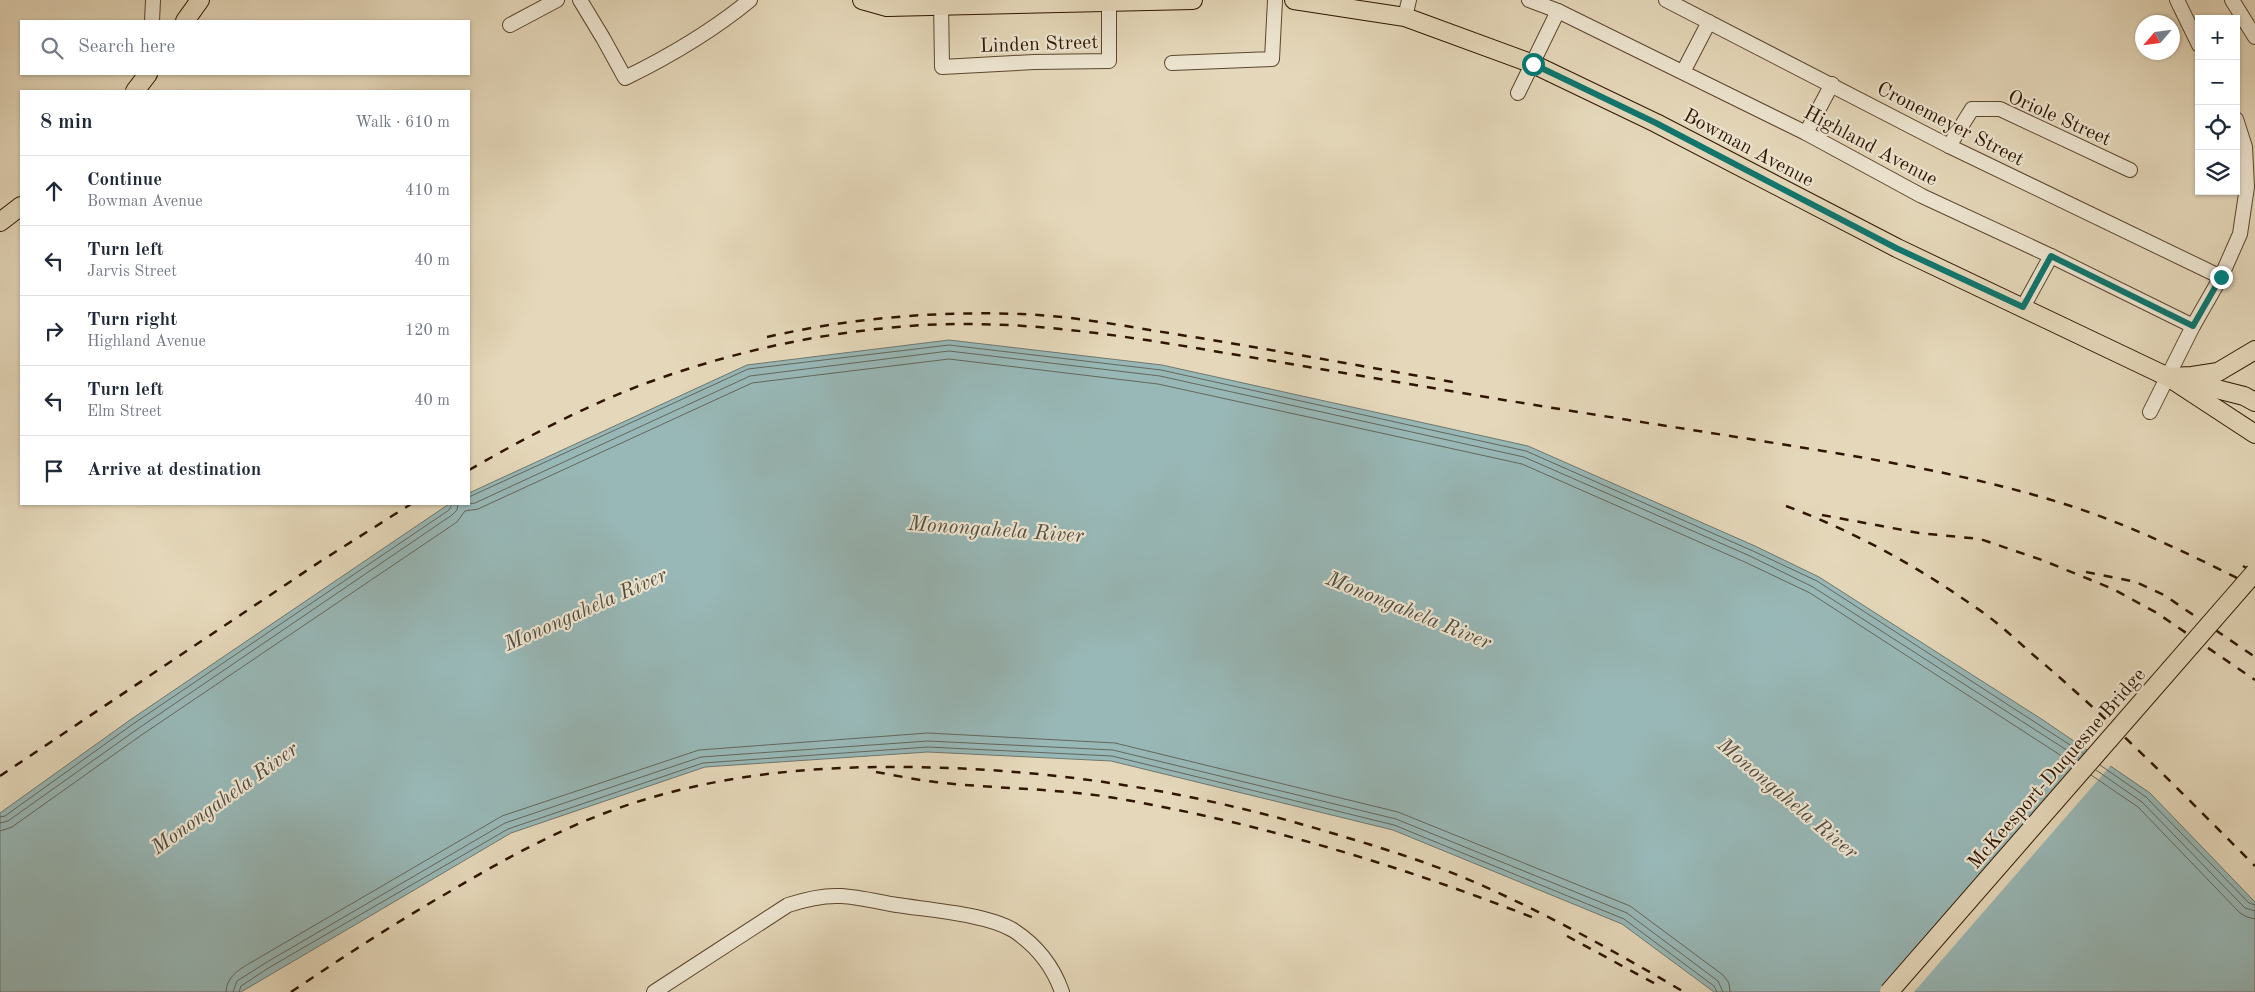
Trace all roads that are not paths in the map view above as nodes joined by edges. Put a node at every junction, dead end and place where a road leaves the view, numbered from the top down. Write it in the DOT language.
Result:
graph roads {
  1 [pos="153,0"];
  2 [pos="200,0"];
  3 [pos="557,0"];
  4 [pos="580,0"];
  5 [pos="750,0"];
  6 [pos="862,0"];
  7 [pos="1193,0"];
  8 [pos="1275,0"];
  9 [pos="1294,0"];
  10 [pos="1529,0"];
  11 [pos="1666,0"];
  12 [pos="2177,0"];
  13 [pos="2232,0"];
  14 [pos="1039,2"];
  15 [pos="1109,2"];
  16 [pos="941,3"];
  17 [pos="732,7"];
  18 [pos="1407,8"];
  19 [pos="1558,10"];
  20 [pos="152,20"];
  21 [pos="186,20"];
  22 [pos="1709,22"];
  23 [pos="510,25"];
  24 [pos="2195,37"];
  25 [pos="2255,37"];
  26 [pos="1172,63"];
  27 [pos="1533,64"];
  28 [pos="1683,72"];
  29 [pos="147,75"];
  30 [pos="1832,84"];
  31 [pos="136,90"];
  32 [pos="1518,93"];
  33 [pos="2240,131"];
  34 [pos="1806,133"];
  35 [pos="1949,146"];
  36 [pos="2130,170"];
  37 [pos="20,207"];
  38 [pos="0,222"];
  39 [pos="2051,256"];
  40 [pos="2221,277"];
  41 [pos="2023,307"];
  42 [pos="2193,326"];
  43 [pos="2255,350"];
  44 [pos="2255,365"];
  45 [pos="2218,372"];
  46 [pos="2168,377"];
  47 [pos="2255,402"];
  48 [pos="2150,412"];
  49 [pos="2255,434"];
  50 [pos="2255,572"];
  51 [pos="2255,584"];
  52 [pos="654,992"];
  53 [pos="1062,992"];
  54 [pos="1888,992"];
  55 [pos="1899,992"];
  1 -- 20 [label="street"];
  2 -- 21 [label="main road"];
  3 -- 23 [label="street"];
  4 -- 17 [label="street"];
  5 -- 17 [label="street"];
  6 -- 16 [label="main road"];
  7 -- 15 [label="main road"];
  8 -- 26 [label="street"];
  9 -- 18 [label="main road, Bowman Avenue"];
  10 -- 19 [label="street, Highland Avenue"];
  11 -- 22 [label="street, Cronemeyer Street"];
  12 -- 24 [label="street"];
  13 -- 25 [label="street"];
  14 -- 15 [label="main road"];
  14 -- 16 [label="main road"];
  15 -- 16 [label="street, Linden Street"];
  18 -- 27 [label="main road, Bowman Avenue"];
  19 -- 27 [label="street"];
  19 -- 28 [label="street, Highland Avenue"];
  22 -- 28 [label="street"];
  22 -- 30 [label="street, Cronemeyer Street"];
  27 -- 32 [label="street"];
  27 -- 41 [label="main road, Bowman Avenue"];
  28 -- 34 [label="street, Highland Avenue"];
  29 -- 31 [label="main road"];
  30 -- 34 [label="street"];
  30 -- 35 [label="street, Cronemeyer Street"];
  33 -- 40 [label="street"];
  34 -- 39 [label="street, Highland Avenue"];
  35 -- 36 [label="street, Oriole Street"];
  35 -- 40 [label="street, Cronemeyer Street"];
  37 -- 38 [label="main road"];
  39 -- 41 [label="street"];
  39 -- 42 [label="street, Highland Avenue"];
  40 -- 42 [label="street"];
  41 -- 46 [label="main road, Bowman Avenue"];
  42 -- 46 [label="street"];
  43 -- 45 [label="main road"];
  44 -- 45 [label="main road"];
  45 -- 46 [label="main road"];
  46 -- 47 [label="main road"];
  46 -- 48 [label="street"];
  46 -- 49 [label="main road"];
  50 -- 54 [label="main road, McKeesport-Duquesne Bridge, bridge"];
  51 -- 55 [label="main road, McKeesport-Duquesne Bridge"];
  52 -- 53 [label="street"];
}
